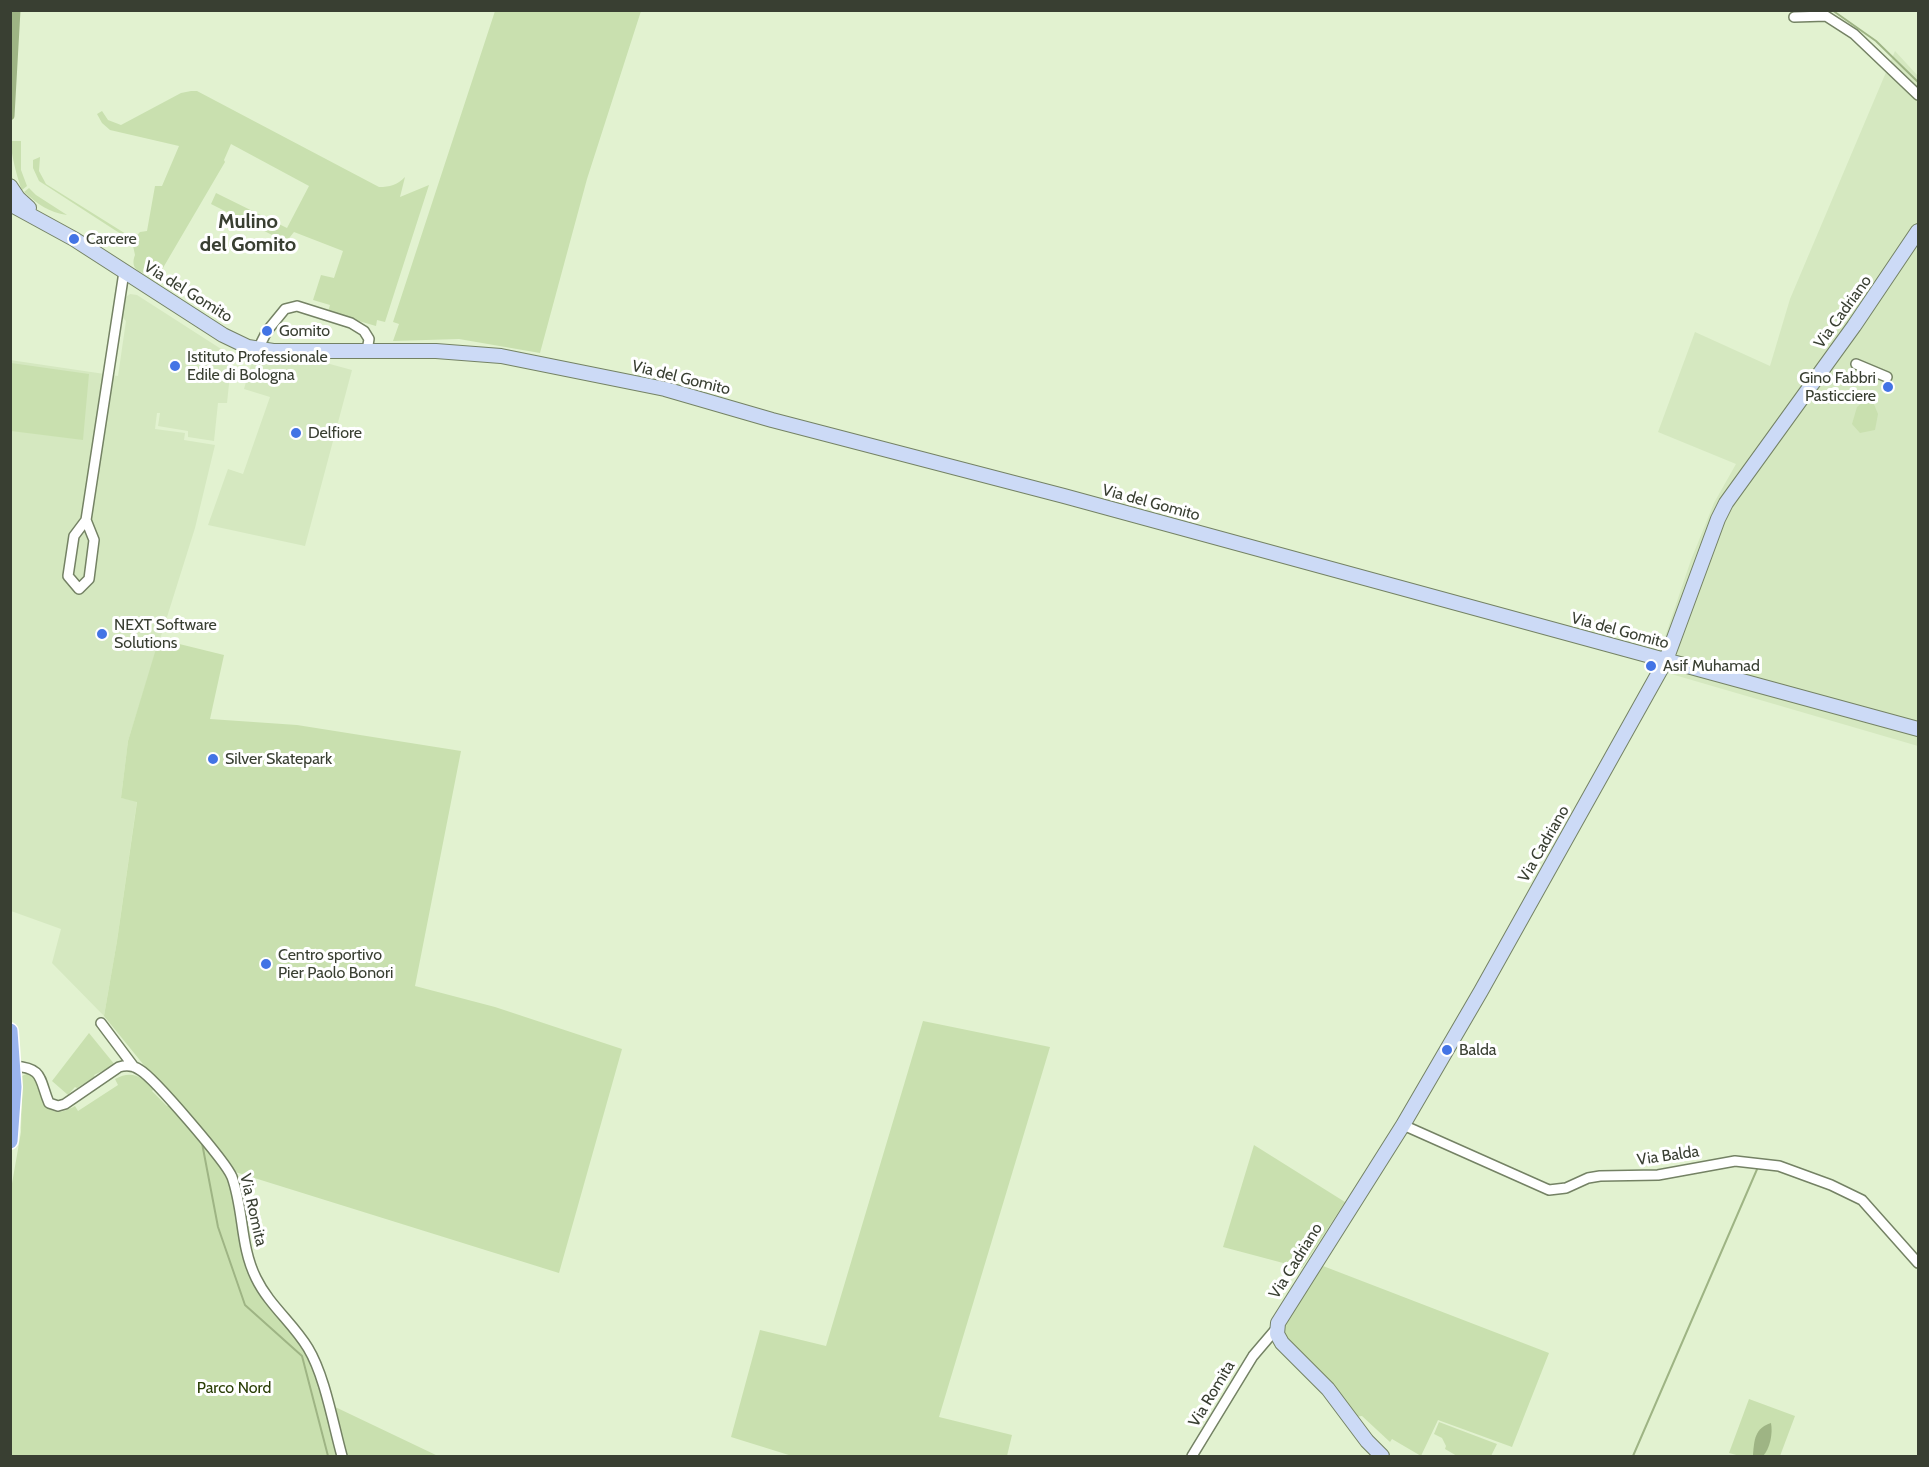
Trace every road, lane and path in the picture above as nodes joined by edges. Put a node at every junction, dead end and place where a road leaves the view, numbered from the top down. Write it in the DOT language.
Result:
graph roads {
  1 [pos="1794,17"];
  2 [pos="1918,94"];
  3 [pos="10,186"];
  4 [pos="10,204"];
  5 [pos="10,213"];
  6 [pos="41,220"];
  7 [pos="1918,231"];
  8 [pos="124,272"];
  9 [pos="258,349"];
  10 [pos="367,351"];
  11 [pos="1856,364"];
  12 [pos="1887,377"];
  13 [pos="86,520"];
  14 [pos="1666,660"];
  15 [pos="1918,729"];
  16 [pos="101,1023"];
  17 [pos="10,1031"];
  18 [pos="14,1066"];
  19 [pos="134,1067"];
  20 [pos="10,1107"];
  21 [pos="12,1123"];
  22 [pos="1403,1125"];
  23 [pos="10,1141"];
  24 [pos="1918,1263"];
  25 [pos="1278,1334"];
  26 [pos="342,1456"];
  27 [pos="1192,1456"];
  28 [pos="1382,1456"];
  1 -- 2 [label="street"];
  3 -- 6 [label="street, Via del Gomito"];
  4 -- 6 [label="street, Via del Gomito"];
  5 -- 6 [label="street"];
  6 -- 8 [label="street, Via del Gomito"];
  7 -- 14 [label="street, Via Cadriano"];
  8 -- 9 [label="street, Via del Gomito"];
  8 -- 13 [label="street"];
  9 -- 10 [label="street, Via del Gomito"];
  9 -- 10 [label="street"];
  10 -- 14 [label="street, Via del Gomito"];
  11 -- 12 [label="street"];
  13 -- 13 [label="street"];
  14 -- 15 [label="street, Via del Gomito"];
  14 -- 22 [label="street, Via Cadriano"];
  16 -- 19 [label="street, Via Romita"];
  17 -- 18 [label="main road"];
  18 -- 19 [label="street"];
  18 -- 21 [label="main road"];
  19 -- 26 [label="street, Via Romita"];
  20 -- 21 [label="main road"];
  21 -- 23 [label="main road"];
  22 -- 24 [label="street, Via Balda"];
  22 -- 25 [label="street, Via Cadriano"];
  25 -- 27 [label="street, Via Romita"];
  25 -- 28 [label="street"];
}
